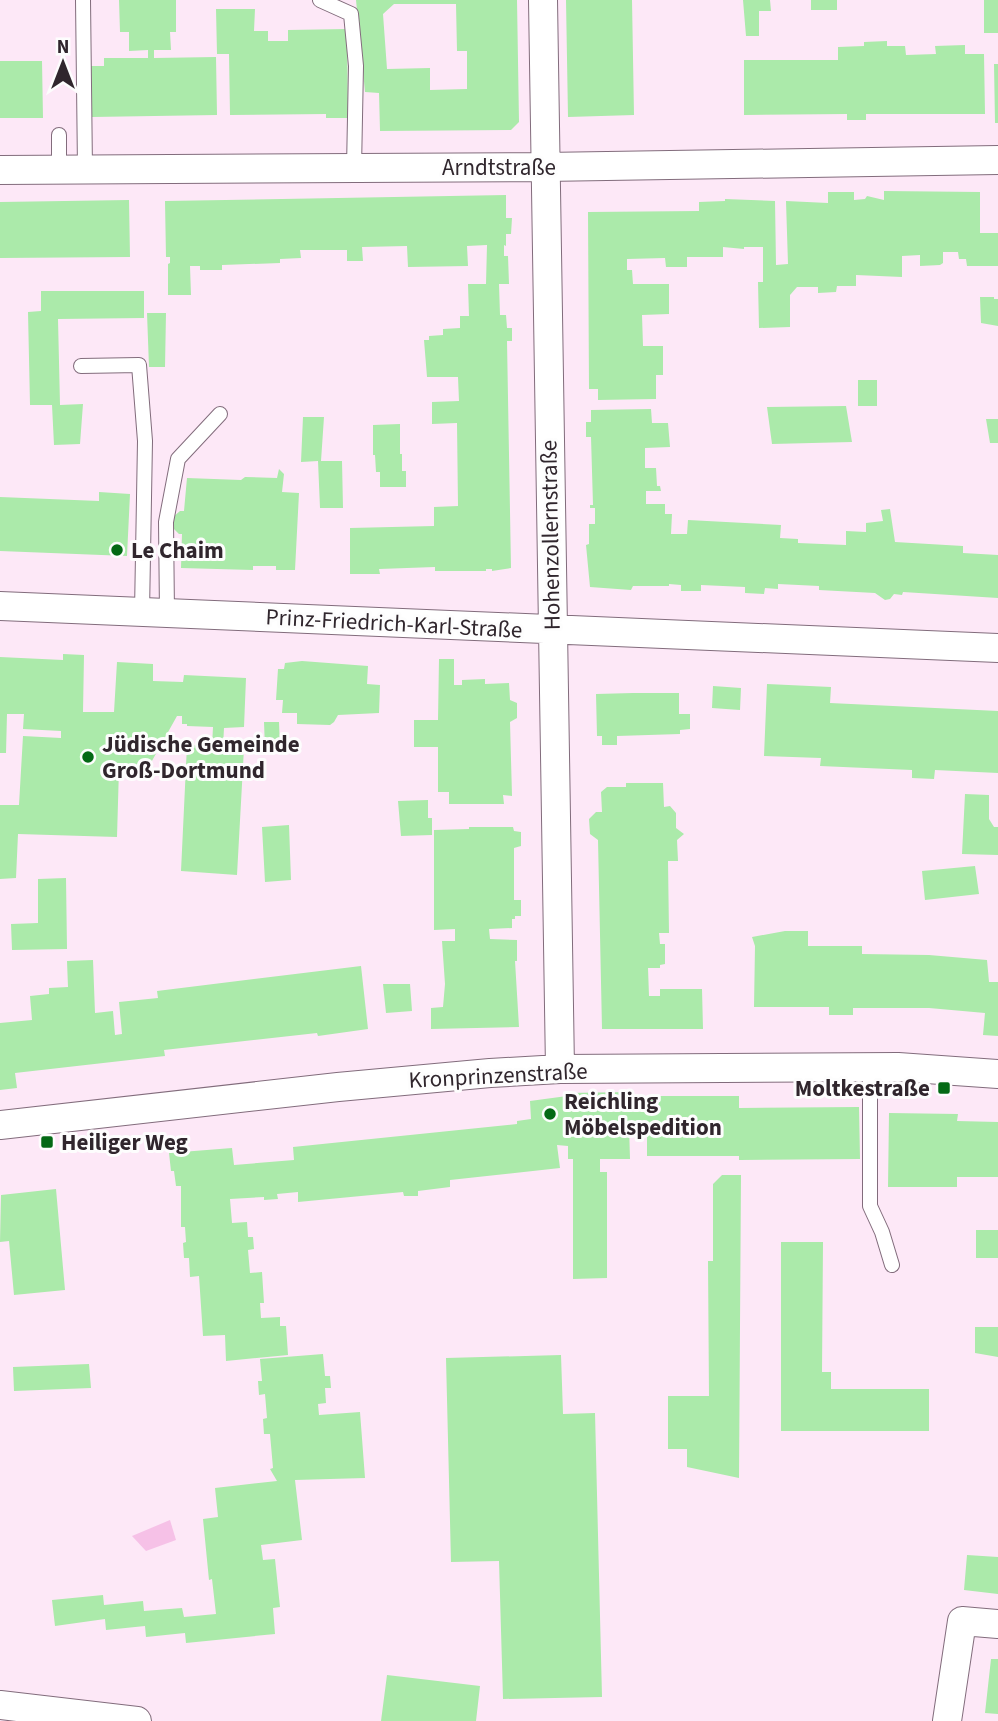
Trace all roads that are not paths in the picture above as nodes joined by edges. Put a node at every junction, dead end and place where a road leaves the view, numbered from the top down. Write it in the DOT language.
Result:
graph roads {
  1 [pos="83,0"];
  2 [pos="320,0"];
  3 [pos="543,0"];
  4 [pos="59,135"];
  5 [pos="998,160"];
  6 [pos="544,167"];
  7 [pos="354,168"];
  8 [pos="72,169"];
  9 [pos="0,170"];
  10 [pos="81,366"];
  11 [pos="220,414"];
  12 [pos="0,606"];
  13 [pos="155,612"];
  14 [pos="552,630"];
  15 [pos="998,648"];
  16 [pos="870,1067"];
  17 [pos="560,1069"];
  18 [pos="998,1074"];
  19 [pos="0,1125"];
  20 [pos="892,1265"];
  21 [pos="998,1624"];
  22 [pos="0,1705"];
  23 [pos="137,1721"];
  24 [pos="947,1721"];
  1 -- 8 [label="lane"];
  2 -- 7 [label="lane"];
  3 -- 6 [label="street, Hohenzollernstraße"];
  4 -- 8 [label="lane"];
  5 -- 6 [label="street, Arndtstraße"];
  6 -- 7 [label="street, Arndtstraße"];
  6 -- 14 [label="street, Hohenzollernstraße"];
  7 -- 8 [label="street, Arndtstraße"];
  8 -- 9 [label="street, Arndtstraße"];
  10 -- 13 [label="lane"];
  11 -- 13 [label="lane"];
  12 -- 13 [label="street, Prinz-Friedrich-Karl-Straße"];
  13 -- 14 [label="street, Prinz-Friedrich-Karl-Straße"];
  14 -- 15 [label="street, Prinz-Friedrich-Karl-Straße"];
  14 -- 17 [label="street, Hohenzollernstraße"];
  16 -- 17 [label="street, Kronprinzenstraße"];
  16 -- 18 [label="street, Kronprinzenstraße"];
  16 -- 20 [label="lane"];
  17 -- 19 [label="street, Kronprinzenstraße"];
  21 -- 24 [label="street"];
  22 -- 23 [label="street"];
}
